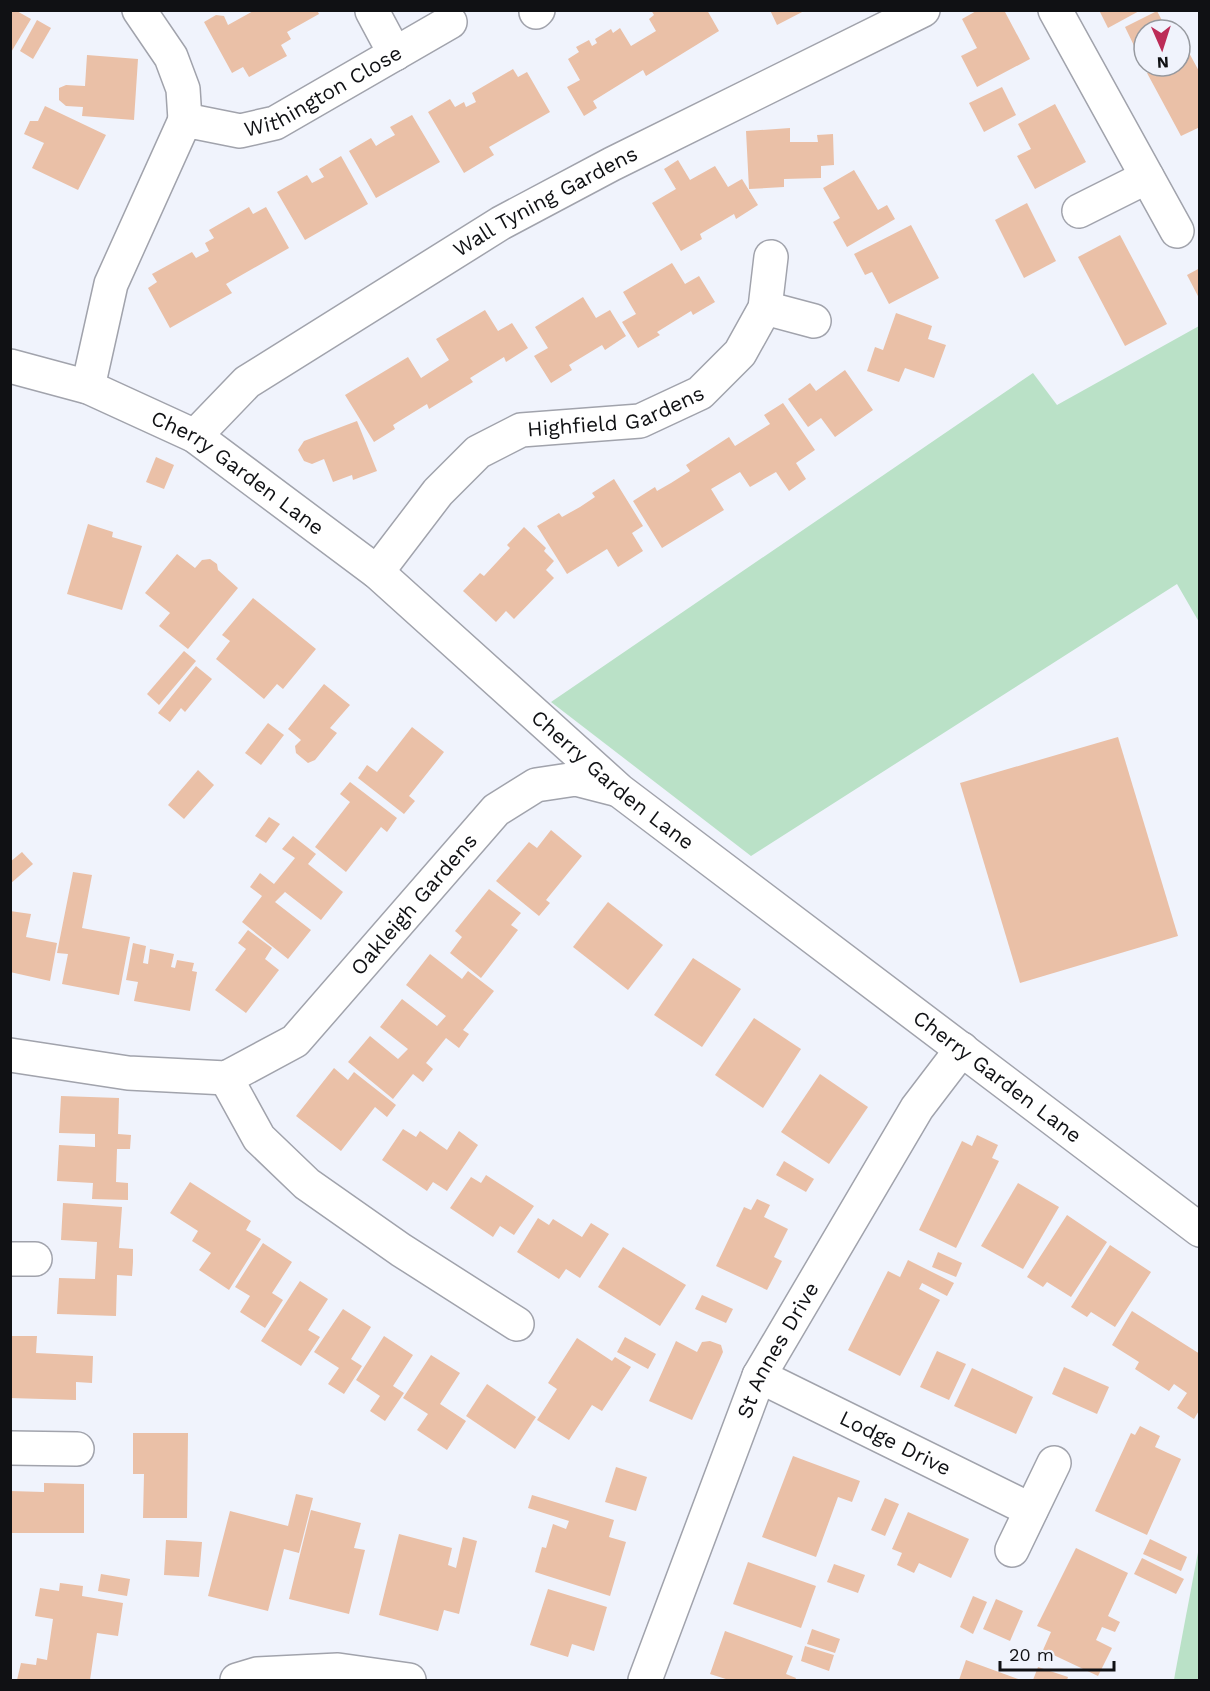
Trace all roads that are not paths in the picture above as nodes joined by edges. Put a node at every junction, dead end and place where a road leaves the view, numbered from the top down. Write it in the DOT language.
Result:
graph roads {
  1 [pos="139,10"];
  2 [pos="923,10"];
  3 [pos="1055,10"];
  4 [pos="372,11"];
  5 [pos="450,21"];
  6 [pos="395,54"];
  7 [pos="185,120"];
  8 [pos="1147,177"];
  9 [pos="1079,211"];
  10 [pos="1177,231"];
  11 [pos="771,257"];
  12 [pos="765,308"];
  13 [pos="814,321"];
  14 [pos="10,366"];
  15 [pos="88,387"];
  16 [pos="195,436"];
  17 [pos="377,572"];
  18 [pos="620,790"];
  19 [pos="962,1049"];
  20 [pos="10,1055"];
  21 [pos="226,1078"];
  22 [pos="1200,1230"];
  23 [pos="517,1324"];
  24 [pos="759,1376"];
  25 [pos="10,1448"];
  26 [pos="77,1449"];
  27 [pos="1054,1463"];
  28 [pos="1031,1510"];
  29 [pos="1012,1550"];
  30 [pos="237,1680"];
  31 [pos="409,1680"];
  32 [pos="645,1680"];
  1 -- 7 [label="street"];
  2 -- 16 [label="street, Wall Tyning Gardens"];
  3 -- 8 [label="street"];
  4 -- 6 [label="street"];
  5 -- 6 [label="street, Withington Close"];
  6 -- 7 [label="street, Withington Close"];
  7 -- 15 [label="street"];
  8 -- 9 [label="street"];
  8 -- 10 [label="street"];
  11 -- 12 [label="street, Highfield Gardens"];
  12 -- 13 [label="street"];
  12 -- 17 [label="street, Highfield Gardens"];
  14 -- 15 [label="street, Cherry Garden Lane"];
  15 -- 16 [label="street, Cherry Garden Lane"];
  16 -- 17 [label="street, Cherry Garden Lane"];
  17 -- 18 [label="street, Cherry Garden Lane"];
  18 -- 19 [label="street, Cherry Garden Lane"];
  18 -- 21 [label="street, Oakleigh Gardens"];
  19 -- 22 [label="street, Cherry Garden Lane"];
  19 -- 24 [label="street, St Annes Drive"];
  20 -- 21 [label="street"];
  21 -- 23 [label="street"];
  24 -- 28 [label="street, Lodge Drive"];
  24 -- 32 [label="street, St Annes Drive"];
  25 -- 26 [label="street"];
  27 -- 28 [label="street"];
  28 -- 29 [label="street"];
  30 -- 31 [label="street"];
}
